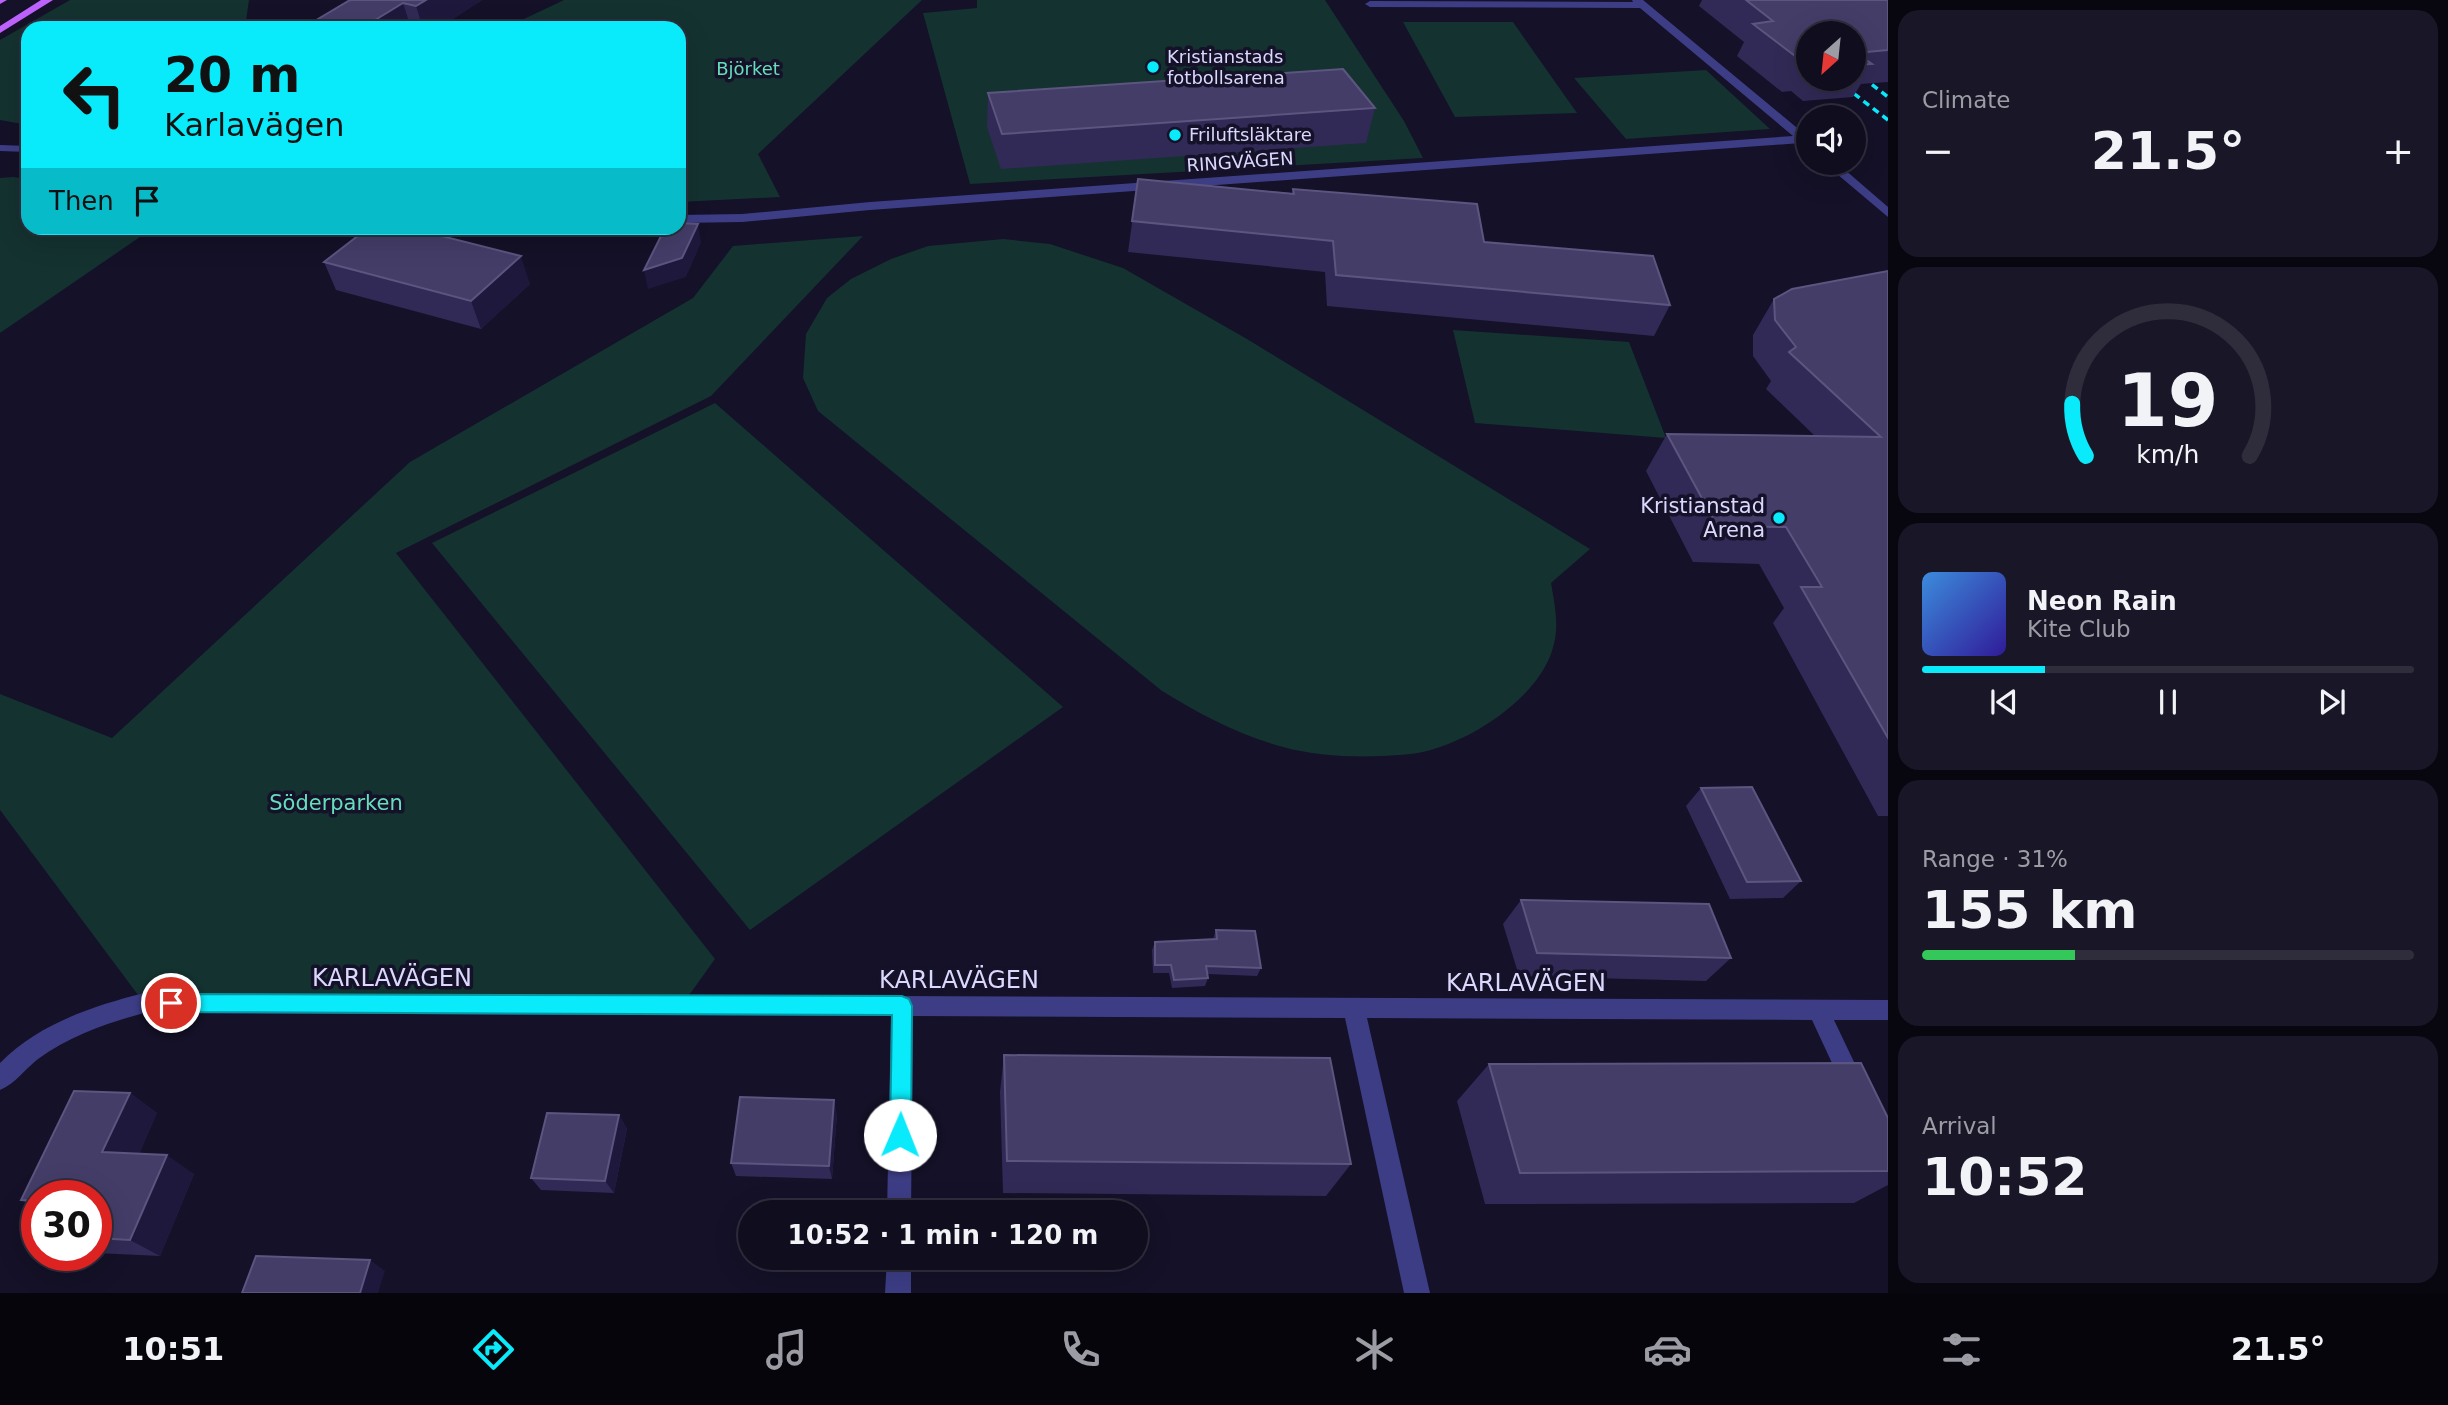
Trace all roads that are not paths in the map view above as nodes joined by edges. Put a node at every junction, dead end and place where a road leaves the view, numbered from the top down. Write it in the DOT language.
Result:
graph roads {
  1 [pos="48,0"];
  2 [pos="1640,3"];
  3 [pos="1370,4"];
  4 [pos="0,30"];
  5 [pos="1796,133"];
  6 [pos="1796,142"];
  7 [pos="0,148"];
  8 [pos="21,149"];
  9 [pos="1844,175"];
  10 [pos="1888,213"];
  11 [pos="686,219"];
  12 [pos="902,1006"];
  13 [pos="1354,1008"];
  14 [pos="1818,1010"];
  15 [pos="1888,1010"];
  16 [pos="0,1079"];
  17 [pos="1865,1107"];
  18 [pos="899,1200"];
  19 [pos="899,1270"];
  20 [pos="898,1293"];
  21 [pos="1418,1293"];
  1 -- 4 [label="main road"];
  2 -- 3 [label="street"];
  2 -- 5 [label="street"];
  6 -- 11 [label="street, RINGVÄGEN"];
  7 -- 8 [label="street"];
  9 -- 10 [label="street"];
  12 -- 13 [label="street, KARLAVÄGEN"];
  12 -- 16 [label="street, KARLAVÄGEN"];
  12 -- 18 [label="street"];
  13 -- 14 [label="street, KARLAVÄGEN"];
  13 -- 21 [label="street"];
  14 -- 15 [label="street, KARLAVÄGEN"];
  14 -- 17 [label="street"];
  19 -- 20 [label="street"];
}
